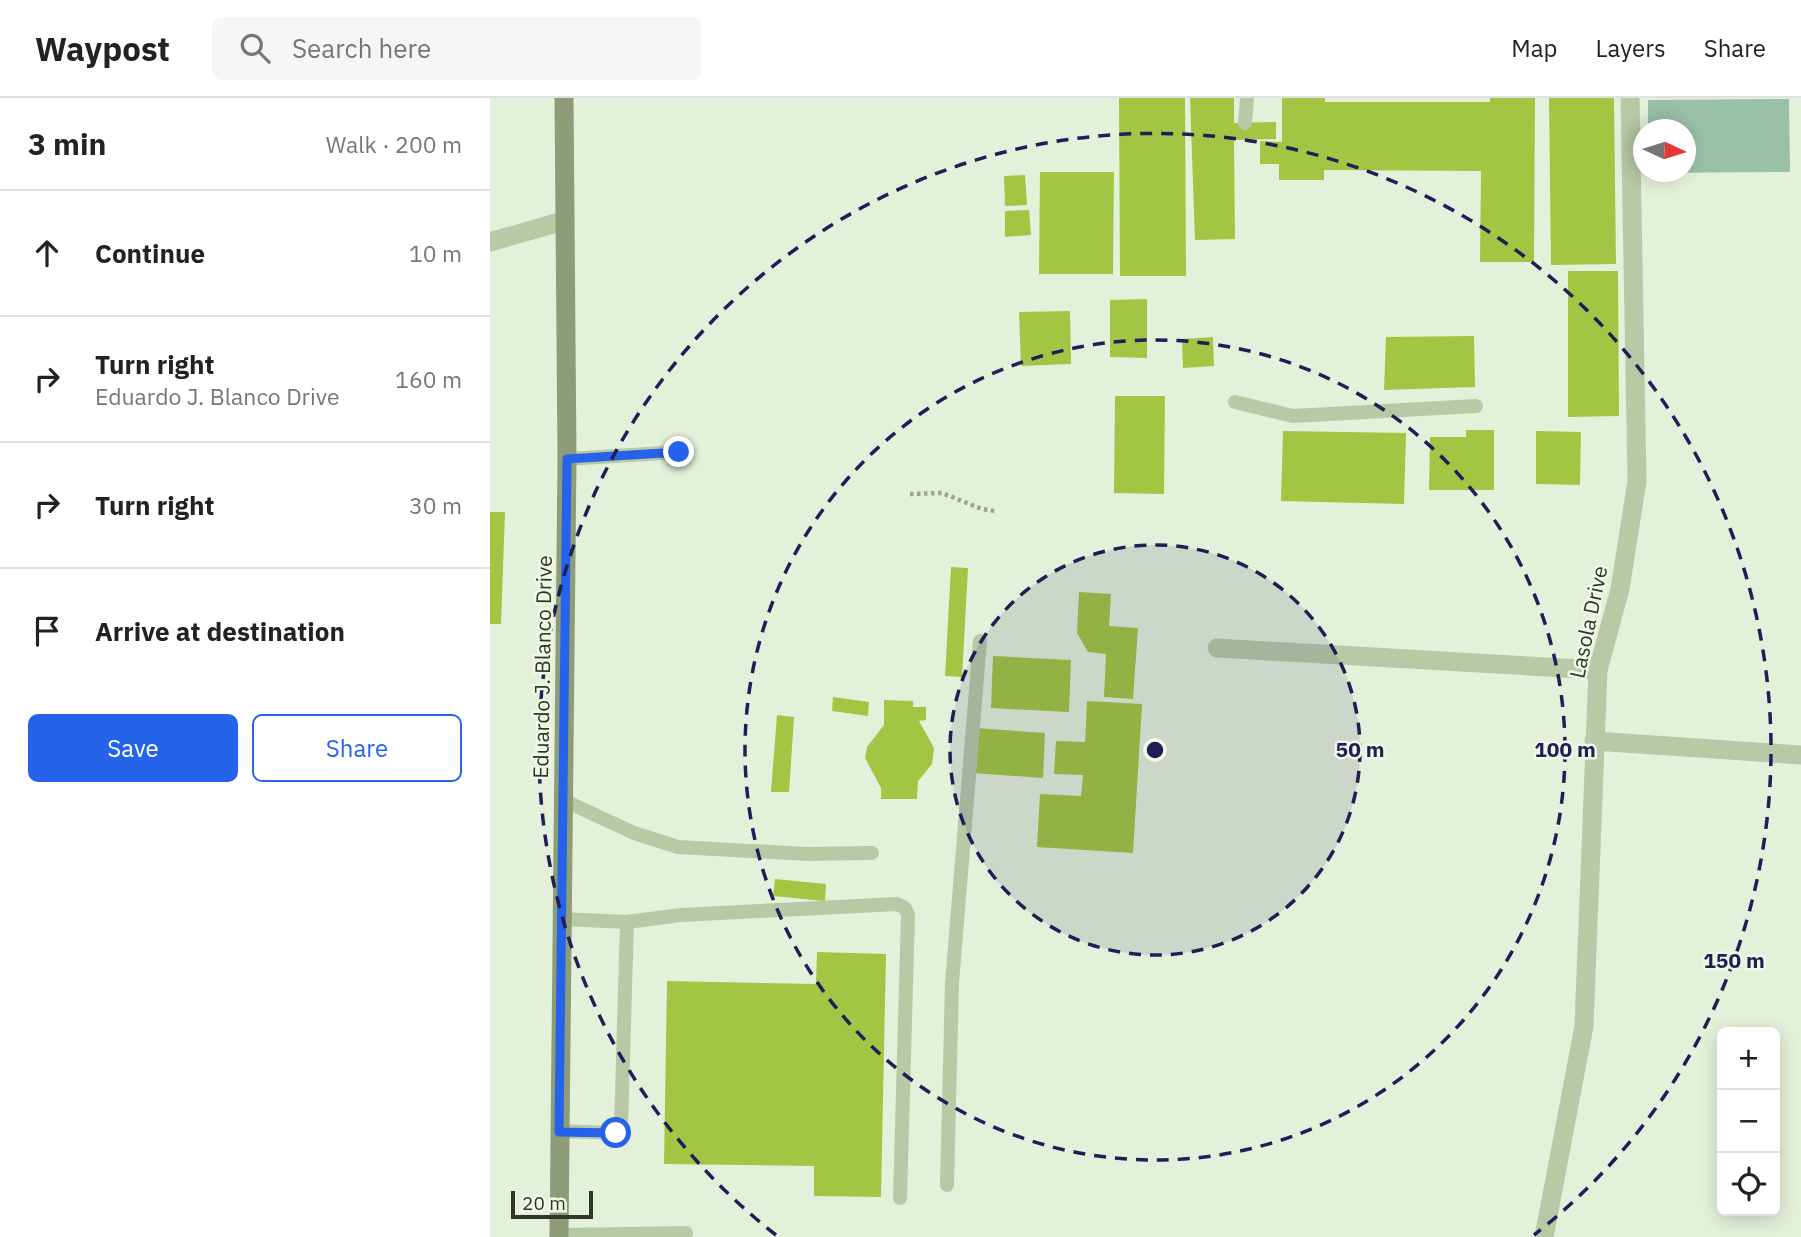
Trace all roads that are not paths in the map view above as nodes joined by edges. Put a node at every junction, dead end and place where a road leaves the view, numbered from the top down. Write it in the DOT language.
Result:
graph roads {
  1 [pos="564,98"];
  2 [pos="1247,98"];
  3 [pos="1630,98"];
  4 [pos="1245,123"];
  5 [pos="564,221"];
  6 [pos="490,242"];
  7 [pos="1236,402"];
  8 [pos="1476,406"];
  9 [pos="679,452"];
  10 [pos="567,459"];
  11 [pos="980,641"];
  12 [pos="1217,648"];
  13 [pos="1598,670"];
  14 [pos="1594,741"];
  15 [pos="1801,755"];
  16 [pos="564,800"];
  17 [pos="872,853"];
  18 [pos="562,919"];
  19 [pos="627,922"];
  20 [pos="559,1132"];
  21 [pos="947,1185"];
  22 [pos="900,1198"];
  23 [pos="686,1233"];
  24 [pos="559,1236"];
  25 [pos="1544,1237"];
  1 -- 5 [label="main road, Eduardo J. Blanco Drive"];
  2 -- 4 [label="lane"];
  3 -- 13 [label="street, Lasola Drive"];
  5 -- 6 [label="street"];
  5 -- 10 [label="main road, Eduardo J. Blanco Drive"];
  7 -- 8 [label="lane"];
  9 -- 10 [label="lane"];
  10 -- 16 [label="main road, Eduardo J. Blanco Drive"];
  11 -- 21 [label="lane"];
  12 -- 13 [label="street"];
  13 -- 14 [label="street, Lasola Drive"];
  14 -- 15 [label="street"];
  14 -- 25 [label="street, Lasola Drive"];
  16 -- 17 [label="lane"];
  16 -- 18 [label="main road, Eduardo J. Blanco Drive"];
  18 -- 19 [label="lane"];
  18 -- 20 [label="main road, Eduardo J. Blanco Drive"];
  19 -- 20 [label="lane"];
  19 -- 22 [label="lane"];
  20 -- 24 [label="main road, Eduardo J. Blanco Drive"];
  23 -- 24 [label="lane"];
}
